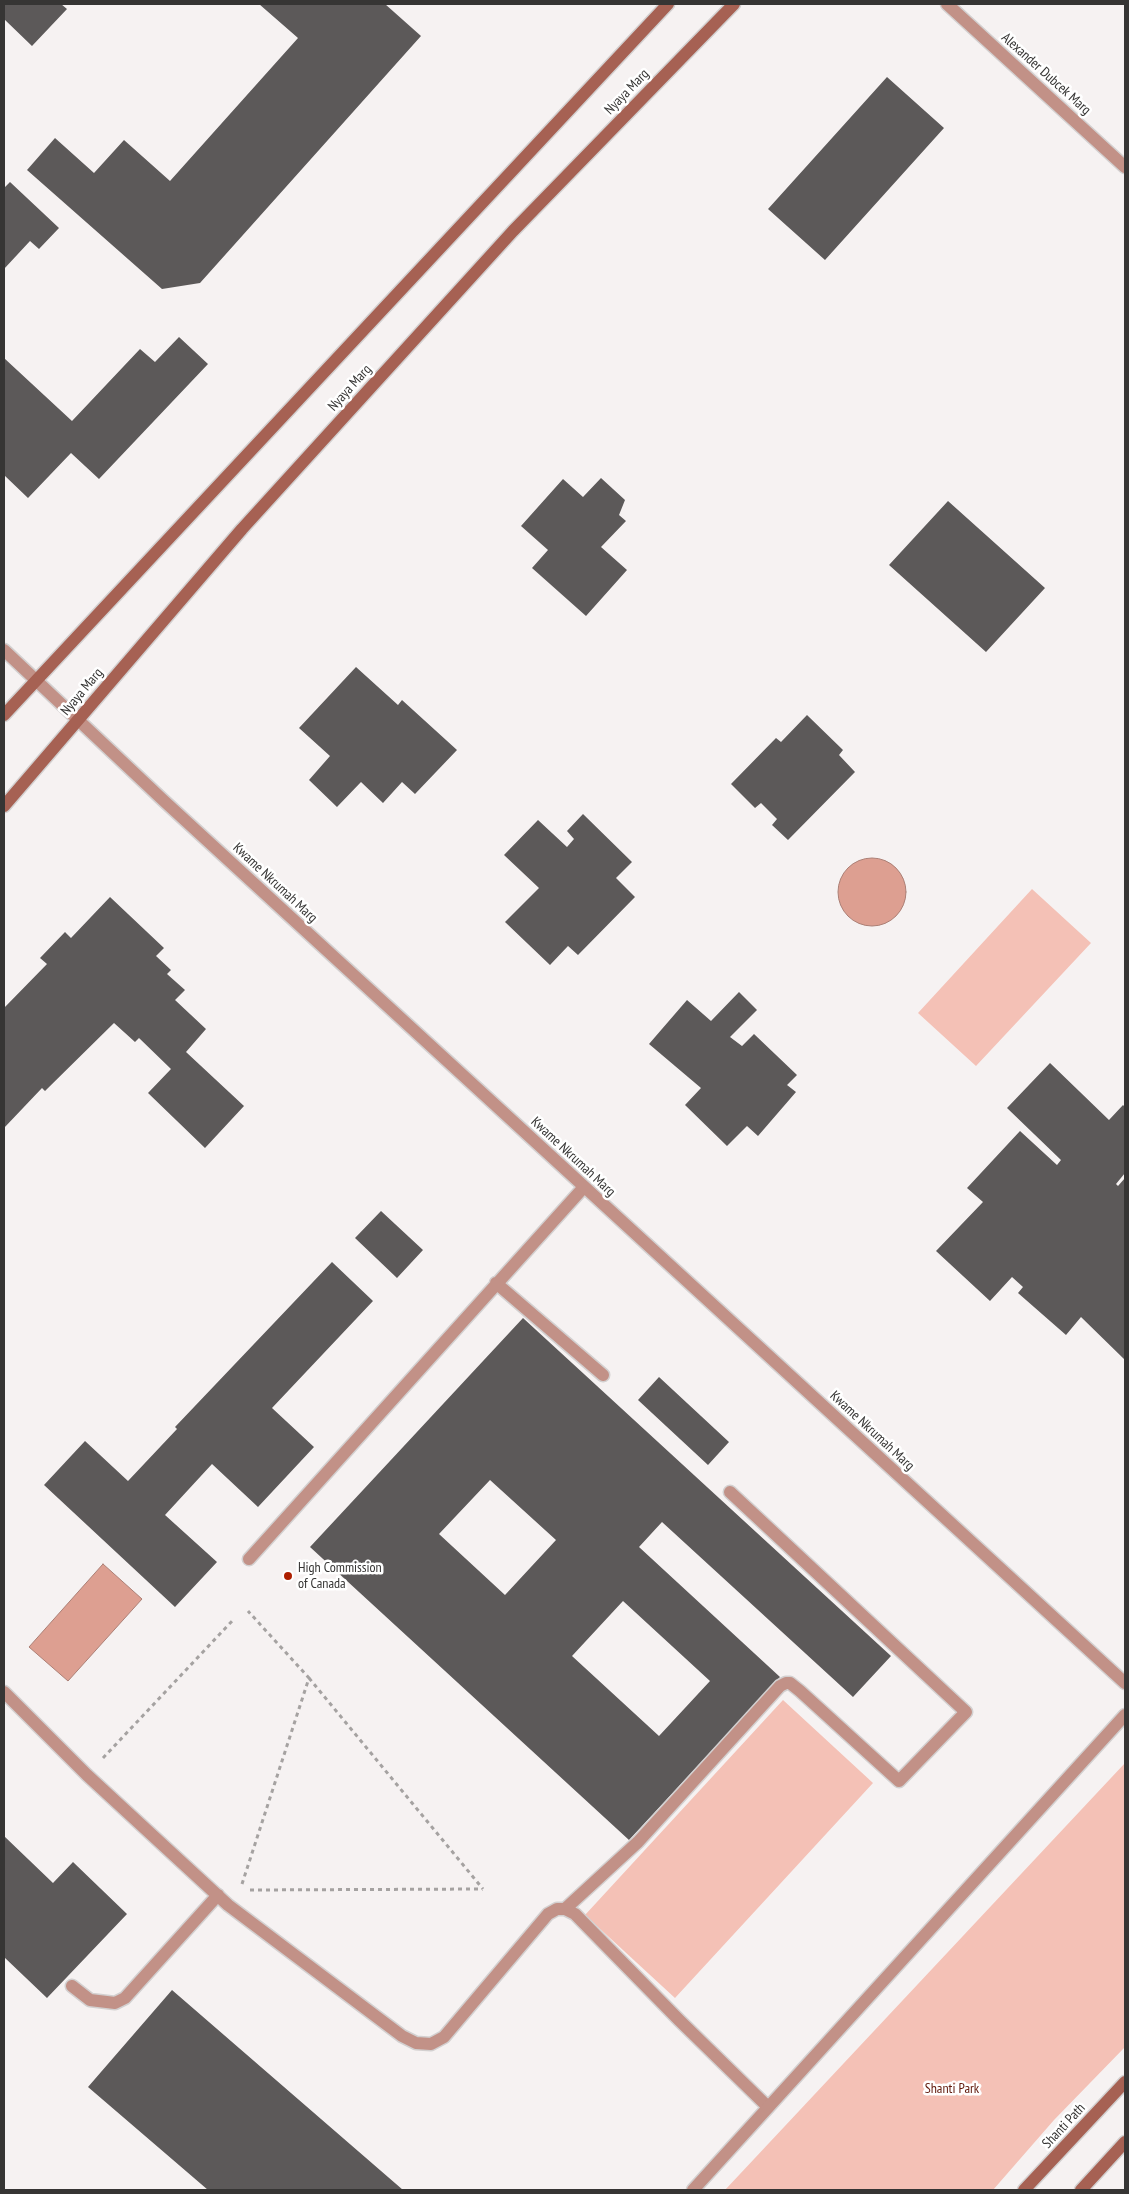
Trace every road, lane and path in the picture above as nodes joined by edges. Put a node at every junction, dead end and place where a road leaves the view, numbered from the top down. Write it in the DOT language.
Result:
graph roads {
  1 [pos="668,4"];
  2 [pos="734,4"];
  3 [pos="947,4"];
  4 [pos="1125,167"];
  5 [pos="4,650"];
  6 [pos="36,678"];
  7 [pos="4,715"];
  8 [pos="77,720"];
  9 [pos="4,806"];
  10 [pos="584,1187"];
  11 [pos="496,1283"];
  12 [pos="603,1375"];
  13 [pos="730,1492"];
  14 [pos="249,1559"];
  15 [pos="248,1611"];
  16 [pos="234,1618"];
  17 [pos="309,1678"];
  18 [pos="1125,1683"];
  19 [pos="4,1692"];
  20 [pos="1125,1715"];
  21 [pos="87,1775"];
  22 [pos="240,1890"];
  23 [pos="218,1895"];
  24 [pos="228,1906"];
  25 [pos="565,1909"];
  26 [pos="72,1986"];
  27 [pos="1125,2082"];
  28 [pos="768,2107"];
  29 [pos="1125,2142"];
  30 [pos="693,2190"];
  31 [pos="1024,2190"];
  32 [pos="1081,2190"];
  1 -- 6 [label="street"];
  2 -- 8 [label="street, Nyaya Marg"];
  3 -- 4 [label="street, Alexander Dubcek Marg"];
  5 -- 6 [label="street, Kwame Nkrumah Marg"];
  6 -- 7 [label="street"];
  6 -- 8 [label="street, Kwame Nkrumah Marg"];
  8 -- 9 [label="street, Nyaya Marg"];
  8 -- 10 [label="street, Kwame Nkrumah Marg"];
  10 -- 11 [label="street"];
  10 -- 18 [label="street, Kwame Nkrumah Marg"];
  11 -- 12 [label="street"];
  11 -- 14 [label="street"];
  13 -- 25 [label="street"];
  15 -- 17 [label="path"];
  16 -- 21 [label="path"];
  17 -- 22 [label="path"];
  17 -- 22 [label="path"];
  19 -- 21 [label="street"];
  20 -- 28 [label="street"];
  21 -- 23 [label="street"];
  22 -- 24 [label="path"];
  23 -- 24 [label="street"];
  23 -- 26 [label="street"];
  24 -- 25 [label="street"];
  25 -- 28 [label="street"];
  27 -- 31 [label="street, Shanti Path"];
  28 -- 30 [label="street"];
  29 -- 32 [label="street"];
}
